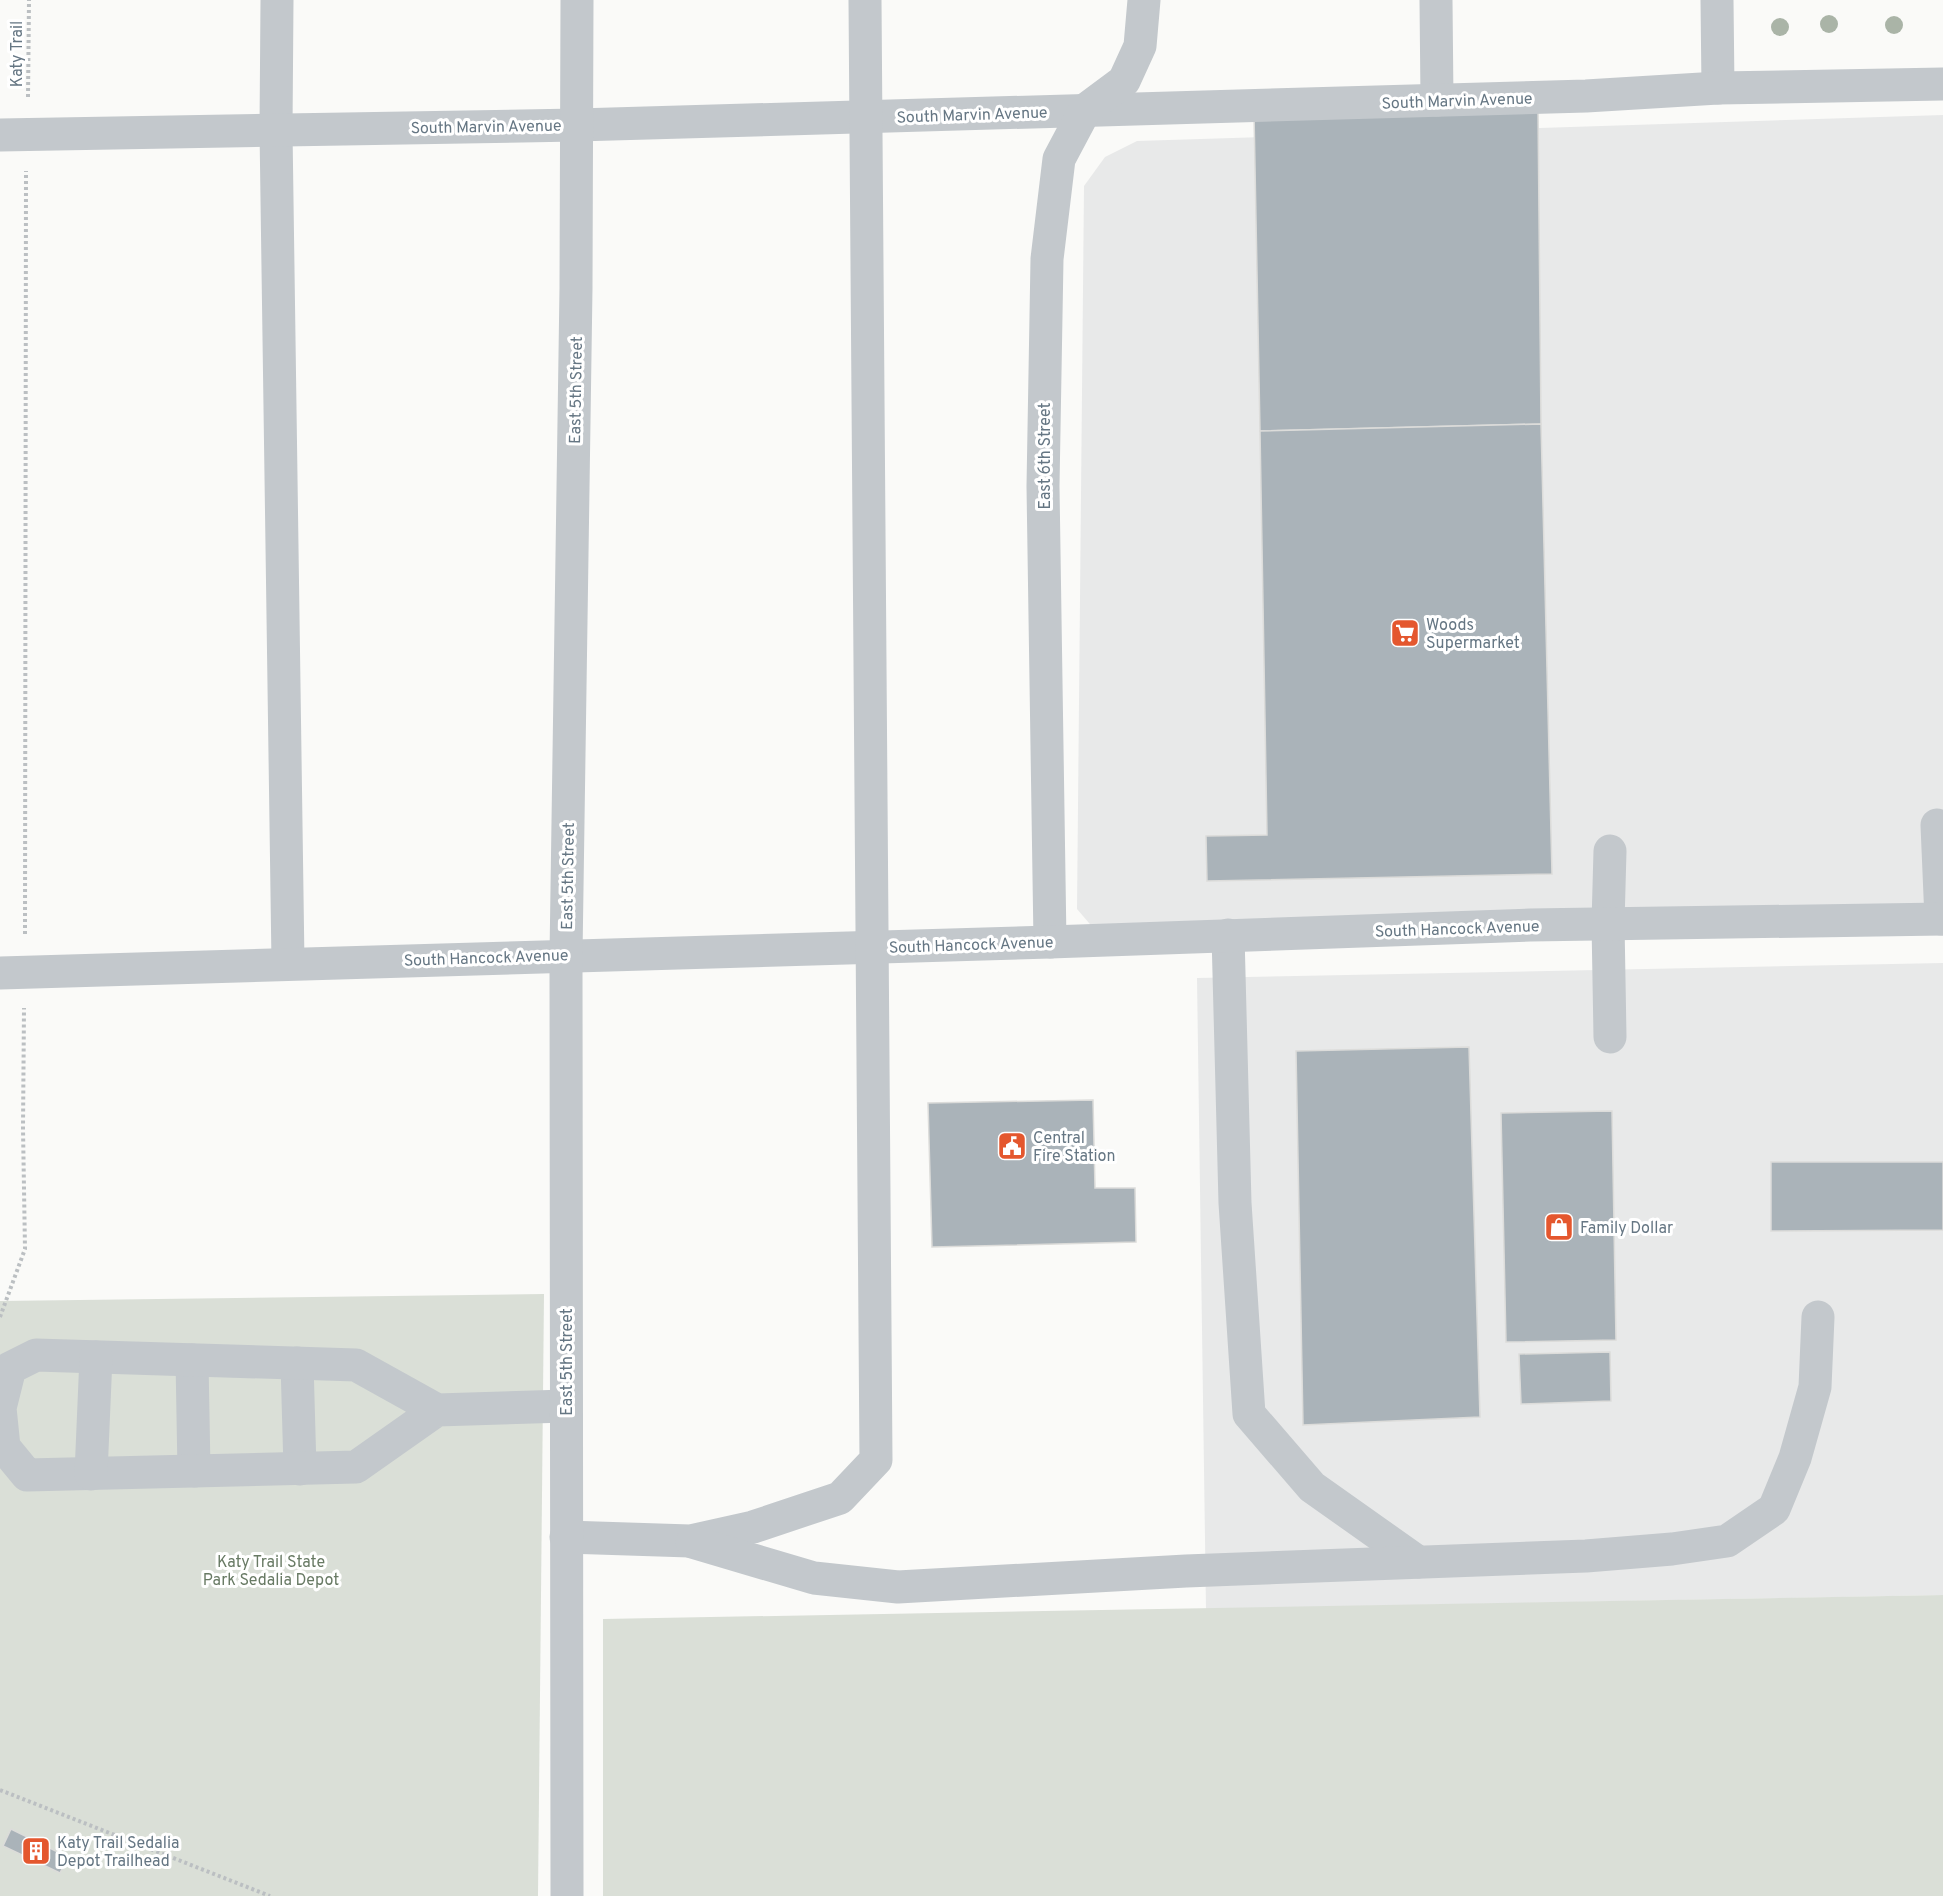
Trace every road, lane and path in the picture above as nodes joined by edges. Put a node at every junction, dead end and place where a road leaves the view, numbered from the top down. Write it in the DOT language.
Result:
graph roads {
  1 [pos="29,0"];
  2 [pos="277,0"];
  3 [pos="577,0"];
  4 [pos="865,0"];
  5 [pos="1144,0"];
  6 [pos="1436,0"];
  7 [pos="1718,0"];
  8 [pos="1943,84"];
  9 [pos="1718,88"];
  10 [pos="28,98"];
  11 [pos="1437,100"];
  12 [pos="1085,110"];
  13 [pos="865,117"];
  14 [pos="577,125"];
  15 [pos="276,130"];
  16 [pos="0,135"];
  17 [pos="26,171"];
  18 [pos="1937,825"];
  19 [pos="1610,851"];
  20 [pos="1942,920"];
  21 [pos="1608,923"];
  22 [pos="1227,935"];
  23 [pos="25,942"];
  24 [pos="1050,942"];
  25 [pos="872,947"];
  26 [pos="566,955"];
  27 [pos="288,963"];
  28 [pos="0,972"];
  29 [pos="24,1005"];
  30 [pos="1610,1037"];
  31 [pos="0,1317"];
  32 [pos="1818,1317"];
  33 [pos="96,1357"];
  34 [pos="192,1360"];
  35 [pos="297,1363"];
  36 [pos="566,1406"];
  37 [pos="437,1410"];
  38 [pos="300,1469"];
  39 [pos="194,1471"];
  40 [pos="91,1474"];
  41 [pos="566,1537"];
  42 [pos="690,1541"];
  43 [pos="1418,1562"];
  44 [pos="0,1790"];
  45 [pos="270,1896"];
  46 [pos="567,1896"];
  1 -- 10 [label="path, Katy Trail"];
  2 -- 15 [label="street"];
  3 -- 14 [label="street, East 5th Street"];
  4 -- 13 [label="street"];
  5 -- 12 [label="street, East 6th Street"];
  6 -- 11 [label="street"];
  7 -- 9 [label="street"];
  8 -- 9 [label="street, South Marvin Avenue"];
  9 -- 11 [label="street, South Marvin Avenue"];
  11 -- 12 [label="street, South Marvin Avenue"];
  12 -- 13 [label="street, South Marvin Avenue"];
  12 -- 24 [label="street, East 6th Street"];
  13 -- 14 [label="street, South Marvin Avenue"];
  13 -- 25 [label="street"];
  14 -- 15 [label="street, South Marvin Avenue"];
  14 -- 26 [label="street, East 5th Street"];
  15 -- 16 [label="street, South Marvin Avenue"];
  15 -- 27 [label="street"];
  17 -- 23 [label="path"];
  18 -- 20 [label="street"];
  19 -- 21 [label="street"];
  20 -- 21 [label="street, South Hancock Avenue"];
  21 -- 22 [label="street, South Hancock Avenue"];
  21 -- 30 [label="street"];
  22 -- 24 [label="street, South Hancock Avenue"];
  22 -- 43 [label="street"];
  24 -- 25 [label="street, South Hancock Avenue"];
  25 -- 26 [label="street, South Hancock Avenue"];
  25 -- 42 [label="street"];
  26 -- 27 [label="street, South Hancock Avenue"];
  26 -- 36 [label="street, East 5th Street"];
  27 -- 28 [label="street, South Hancock Avenue"];
  29 -- 31 [label="path"];
  32 -- 43 [label="street"];
  33 -- 34 [label="street"];
  33 -- 40 [label="street"];
  33 -- 40 [label="street"];
  34 -- 35 [label="street"];
  34 -- 39 [label="street"];
  35 -- 37 [label="street"];
  35 -- 38 [label="street"];
  36 -- 37 [label="street"];
  36 -- 41 [label="street, East 5th Street"];
  37 -- 38 [label="street"];
  38 -- 39 [label="street"];
  39 -- 40 [label="street"];
  41 -- 42 [label="street"];
  41 -- 46 [label="street, East 5th Street"];
  42 -- 43 [label="street"];
  44 -- 45 [label="path"];
}
